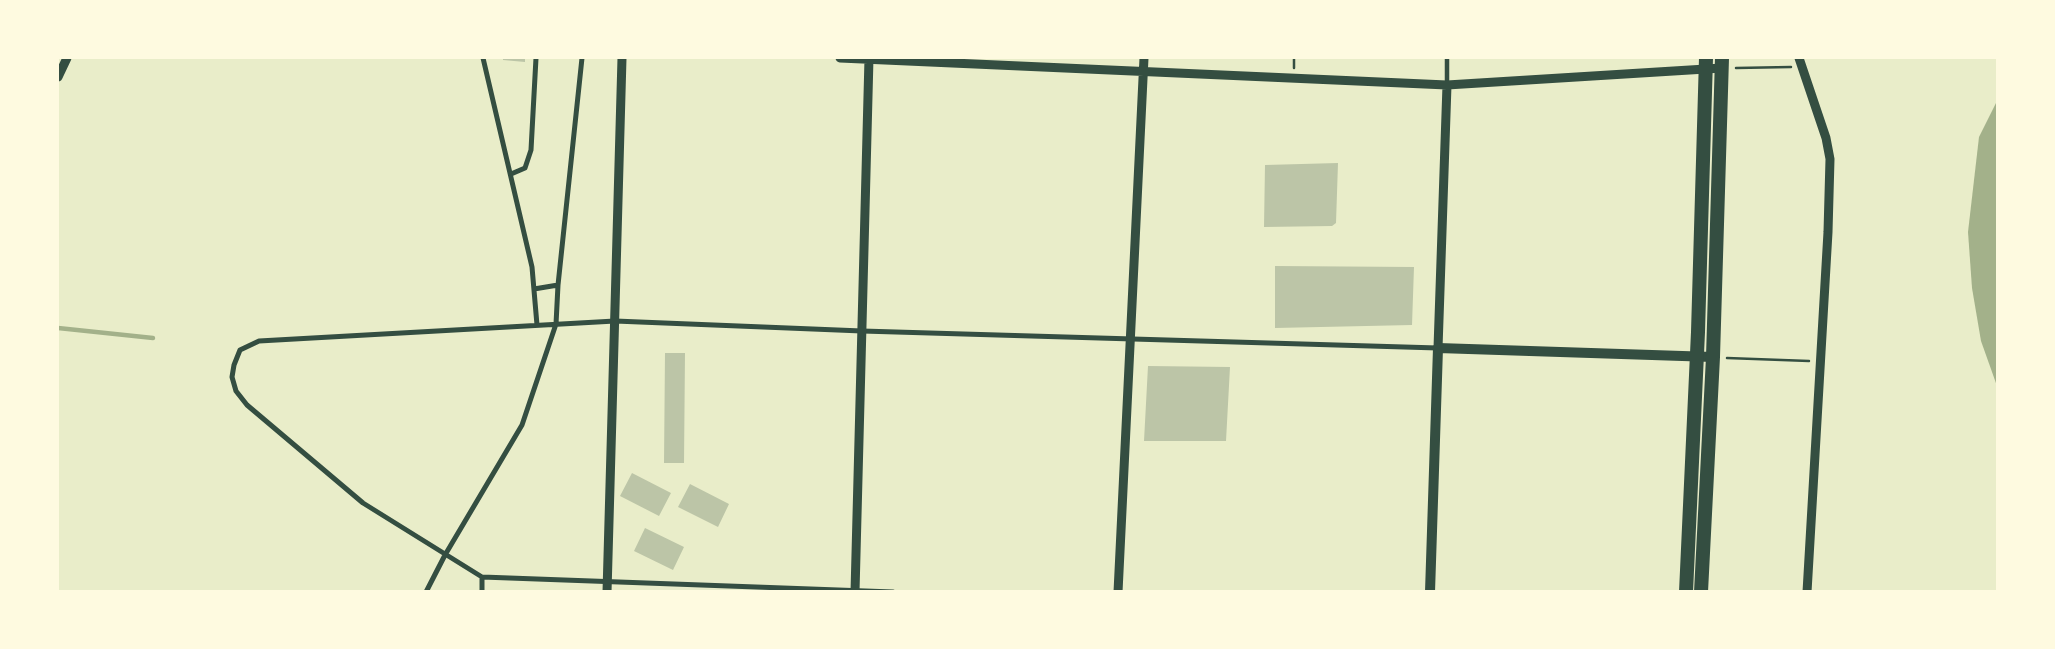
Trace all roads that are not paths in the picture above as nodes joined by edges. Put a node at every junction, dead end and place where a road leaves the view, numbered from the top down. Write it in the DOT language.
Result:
graph roads {
  1 [pos="67,58"];
  2 [pos="483,58"];
  3 [pos="536,58"];
  4 [pos="582,58"];
  5 [pos="622,58"];
  6 [pos="840,58"];
  7 [pos="869,58"];
  8 [pos="1144,58"];
  9 [pos="1447,58"];
  10 [pos="1800,61"];
  11 [pos="1706,63"];
  12 [pos="1722,63"];
  13 [pos="1143,71"];
  14 [pos="58,76"];
  15 [pos="1447,85"];
  16 [pos="511,174"];
  17 [pos="558,285"];
  18 [pos="534,289"];
  19 [pos="615,321"];
  20 [pos="556,324"];
  21 [pos="537,325"];
  22 [pos="862,331"];
  23 [pos="1130,339"];
  24 [pos="1438,348"];
  25 [pos="1697,356"];
  26 [pos="1713,358"];
  27 [pos="445,555"];
  28 [pos="482,577"];
  29 [pos="607,587"];
  30 [pos="855,591"];
  31 [pos="426,592"];
  32 [pos="482,592"];
  33 [pos="893,592"];
  34 [pos="1118,592"];
  35 [pos="1430,592"];
  36 [pos="1686,592"];
  37 [pos="1701,592"];
  38 [pos="1807,592"];
  1 -- 14 [label="street"];
  2 -- 16 [label="street"];
  3 -- 16 [label="street"];
  4 -- 17 [label="street"];
  5 -- 19 [label="street"];
  6 -- 7 [label="street"];
  7 -- 13 [label="street"];
  7 -- 22 [label="street"];
  8 -- 13 [label="street"];
  9 -- 15 [label="street"];
  10 -- 38 [label="street"];
  11 -- 12 [label="street"];
  11 -- 15 [label="street"];
  11 -- 25 [label="highway"];
  12 -- 26 [label="highway"];
  13 -- 15 [label="street"];
  13 -- 23 [label="street"];
  15 -- 24 [label="street"];
  16 -- 18 [label="street"];
  17 -- 18 [label="street"];
  17 -- 20 [label="street"];
  18 -- 21 [label="street"];
  19 -- 20 [label="street"];
  19 -- 22 [label="street"];
  19 -- 29 [label="street"];
  20 -- 21 [label="street"];
  20 -- 27 [label="street"];
  21 -- 27 [label="street"];
  22 -- 23 [label="street"];
  22 -- 30 [label="street"];
  23 -- 24 [label="street"];
  23 -- 34 [label="street"];
  24 -- 25 [label="main road"];
  24 -- 35 [label="main road"];
  25 -- 26 [label="main road"];
  25 -- 36 [label="highway"];
  26 -- 37 [label="highway"];
  27 -- 28 [label="street"];
  27 -- 31 [label="street"];
  28 -- 29 [label="street"];
  28 -- 32 [label="street"];
  29 -- 30 [label="street"];
  30 -- 33 [label="street"];
}
